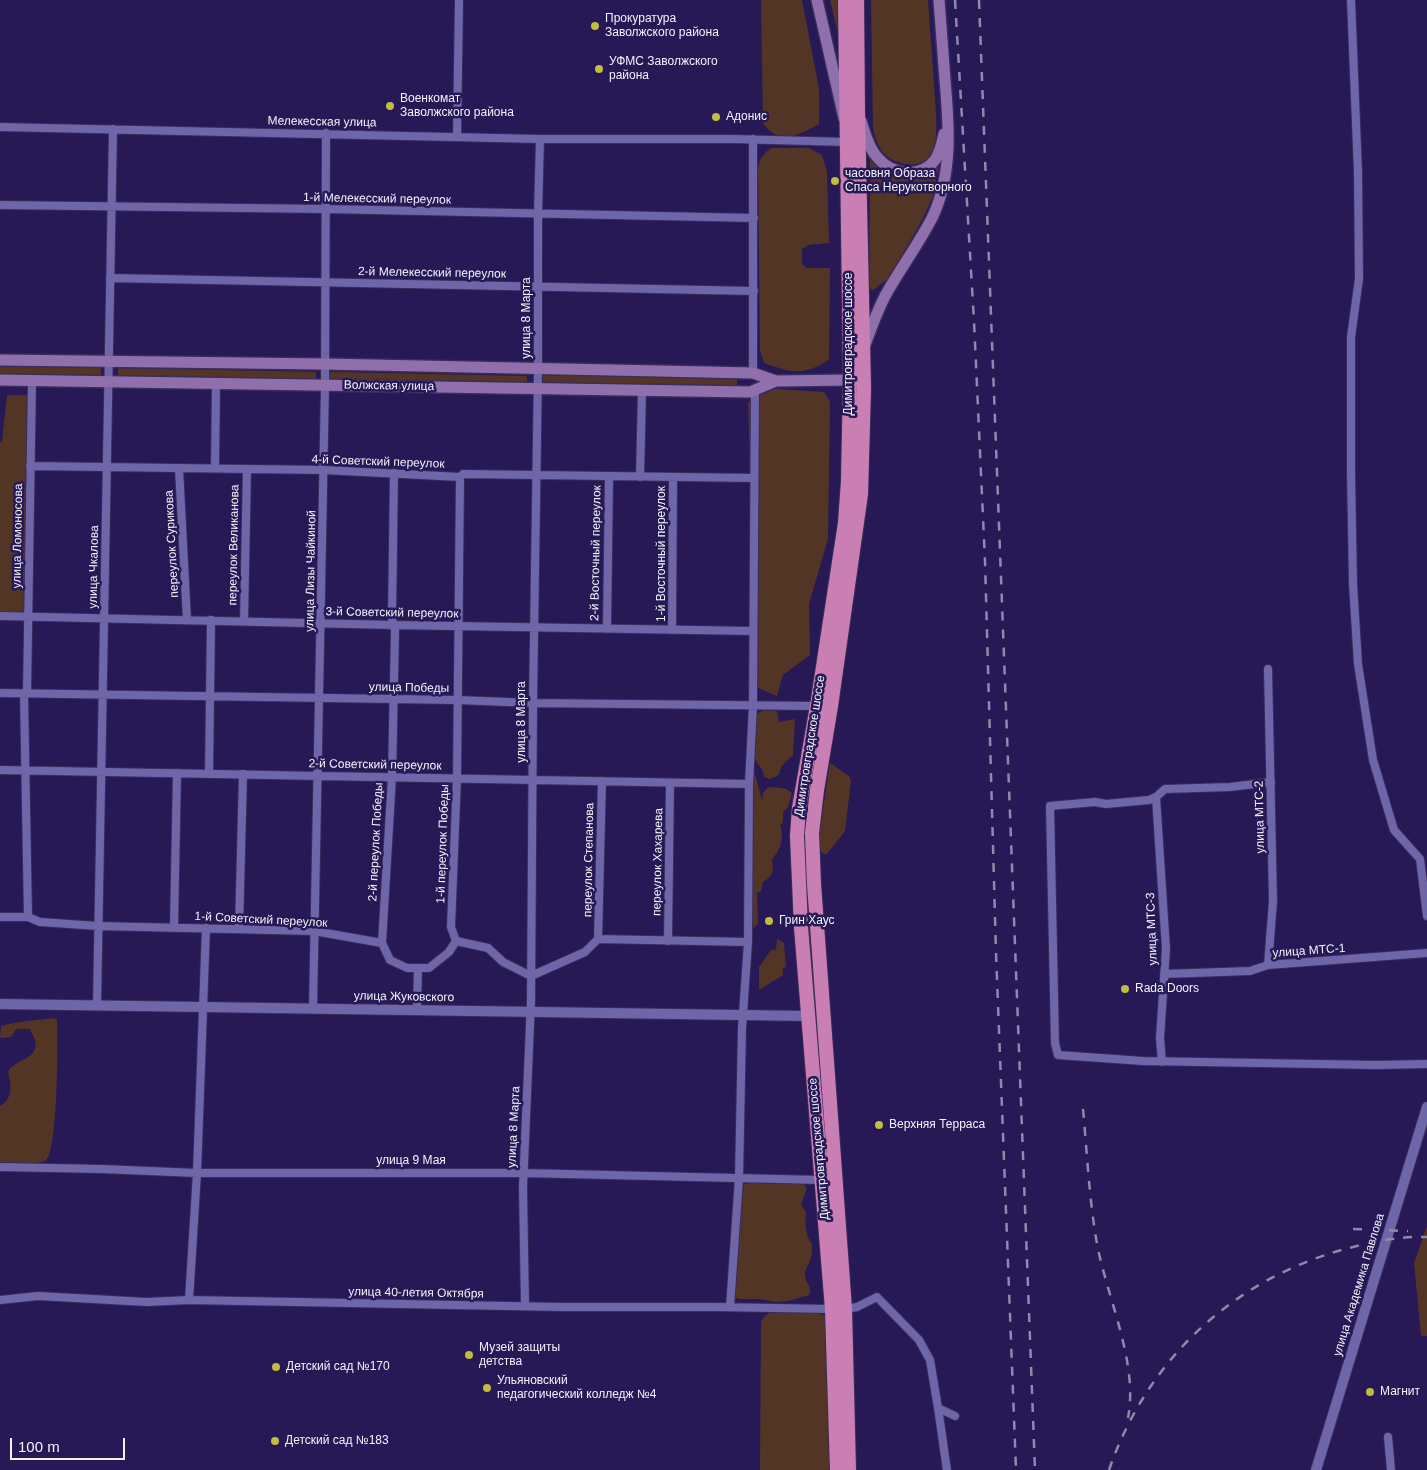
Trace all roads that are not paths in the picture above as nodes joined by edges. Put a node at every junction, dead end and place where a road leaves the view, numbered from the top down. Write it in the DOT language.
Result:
graph roads {
  1 [pos="459,0"];
  2 [pos="817,0"];
  3 [pos="846,0"];
  4 [pos="857,0"];
  5 [pos="940,0"];
  6 [pos="1352,0"];
  7 [pos="858,114"];
  8 [pos="948,118"];
  9 [pos="0,127"];
  10 [pos="113,129"];
  11 [pos="326,133"];
  12 [pos="456,137"];
  13 [pos="851,138"];
  14 [pos="540,139"];
  15 [pos="753,139"];
  16 [pos="0,205"];
  17 [pos="112,206"];
  18 [pos="326,209"];
  19 [pos="538,214"];
  20 [pos="754,218"];
  21 [pos="110,278"];
  22 [pos="325,283"];
  23 [pos="537,286"];
  24 [pos="754,291"];
  25 [pos="863,352"];
  26 [pos="0,360"];
  27 [pos="109,362"];
  28 [pos="325,364"];
  29 [pos="538,370"];
  30 [pos="754,373"];
  31 [pos="857,379"];
  32 [pos="0,380"];
  33 [pos="32,380"];
  34 [pos="108,382"];
  35 [pos="776,382"];
  36 [pos="216,384"];
  37 [pos="325,385"];
  38 [pos="538,388"];
  39 [pos="642,390"];
  40 [pos="755,390"];
  41 [pos="30,466"];
  42 [pos="107,467"];
  43 [pos="180,468"];
  44 [pos="215,468"];
  45 [pos="247,469"];
  46 [pos="324,470"];
  47 [pos="394,474"];
  48 [pos="537,475"];
  49 [pos="460,477"];
  50 [pos="609,477"];
  51 [pos="640,477"];
  52 [pos="674,478"];
  53 [pos="754,478"];
  54 [pos="0,616"];
  55 [pos="28,617"];
  56 [pos="104,618"];
  57 [pos="186,620"];
  58 [pos="211,620"];
  59 [pos="244,621"];
  60 [pos="321,623"];
  61 [pos="393,625"];
  62 [pos="459,625"];
  63 [pos="534,628"];
  64 [pos="607,629"];
  65 [pos="672,630"];
  66 [pos="753,631"];
  67 [pos="1268,669"];
  68 [pos="0,693"];
  69 [pos="26,693"];
  70 [pos="103,694"];
  71 [pos="210,696"];
  72 [pos="320,698"];
  73 [pos="394,699"];
  74 [pos="457,700"];
  75 [pos="533,703"];
  76 [pos="753,705"];
  77 [pos="817,706"];
  78 [pos="0,770"];
  79 [pos="24,771"];
  80 [pos="101,772"];
  81 [pos="177,773"];
  82 [pos="209,774"];
  83 [pos="243,774"];
  84 [pos="318,776"];
  85 [pos="392,777"];
  86 [pos="456,778"];
  87 [pos="533,781"];
  88 [pos="602,781"];
  89 [pos="1270,782"];
  90 [pos="670,783"];
  91 [pos="749,784"];
  92 [pos="1156,797"];
  93 [pos="1427,916"];
  94 [pos="0,917"];
  95 [pos="28,917"];
  96 [pos="98,926"];
  97 [pos="174,927"];
  98 [pos="206,928"];
  99 [pos="239,929"];
  100 [pos="314,931"];
  101 [pos="598,939"];
  102 [pos="456,940"];
  103 [pos="668,940"];
  104 [pos="748,942"];
  105 [pos="382,943"];
  106 [pos="1427,953"];
  107 [pos="1268,965"];
  108 [pos="418,968"];
  109 [pos="1164,974"];
  110 [pos="531,976"];
  111 [pos="0,1004"];
  112 [pos="97,1005"];
  113 [pos="204,1007"];
  114 [pos="313,1008"];
  115 [pos="417,1010"];
  116 [pos="530,1012"];
  117 [pos="743,1015"];
  118 [pos="808,1016"];
  119 [pos="824,1016"];
  120 [pos="1162,1062"];
  121 [pos="1427,1064"];
  122 [pos="1427,1107"];
  123 [pos="0,1167"];
  124 [pos="523,1173"];
  125 [pos="197,1174"];
  126 [pos="739,1178"];
  127 [pos="821,1180"];
  128 [pos="0,1300"];
  129 [pos="189,1300"];
  130 [pos="526,1306"];
  131 [pos="730,1307"];
  132 [pos="844,1308"];
  133 [pos="938,1408"];
  134 [pos="955,1416"];
  135 [pos="1388,1437"];
  136 [pos="837,1470"];
  137 [pos="849,1470"];
  138 [pos="947,1470"];
  139 [pos="1316,1470"];
  140 [pos="1391,1470"];
  1 -- 12 [label="street"];
  2 -- 13 [label="main road"];
  3 -- 13 [label="highway"];
  4 -- 7 [label="highway"];
  5 -- 8 [label="main road"];
  6 -- 93 [label="street"];
  7 -- 8 [label="main road"];
  7 -- 13 [label="highway"];
  8 -- 25 [label="main road"];
  9 -- 10 [label="street, Мелекесская улица"];
  10 -- 11 [label="street, Мелекесская улица"];
  10 -- 17 [label="street, улица Чкалова"];
  11 -- 12 [label="street, Мелекесская улица"];
  11 -- 18 [label="street, улица Лизы Чайкиной"];
  12 -- 14 [label="street, Мелекесская улица"];
  13 -- 15 [label="street, Мелекесская улица"];
  13 -- 25 [label="highway, Димитровградское шоссе"];
  13 -- 31 [label="highway, Димитровградское шоссе"];
  14 -- 15 [label="street, Мелекесская улица"];
  14 -- 19 [label="street, улица 8 Марта"];
  15 -- 20 [label="street"];
  16 -- 17 [label="street, 1-й Мелекесский переулок"];
  17 -- 18 [label="street, 1-й Мелекесский переулок"];
  17 -- 21 [label="street, улица Чкалова"];
  18 -- 19 [label="street, 1-й Мелекесский переулок"];
  18 -- 22 [label="street, улица Лизы Чайкиной"];
  19 -- 20 [label="street, 1-й Мелекесский переулок"];
  19 -- 23 [label="street, улица 8 Марта"];
  20 -- 24 [label="street"];
  21 -- 22 [label="street, 2-й Мелекесский переулок"];
  21 -- 27 [label="street, улица Чкалова"];
  22 -- 23 [label="street, 2-й Мелекесский переулок"];
  22 -- 28 [label="street, улица Лизы Чайкиной"];
  23 -- 24 [label="street, 2-й Мелекесский переулок"];
  23 -- 29 [label="street, улица 8 Марта"];
  24 -- 30 [label="street"];
  25 -- 31 [label="highway, Димитровградское шоссе"];
  26 -- 27 [label="main road, Волжская улица"];
  27 -- 28 [label="main road, Волжская улица"];
  27 -- 34 [label="street, улица Чкалова"];
  28 -- 29 [label="main road, Волжская улица"];
  28 -- 37 [label="street, улица Лизы Чайкиной"];
  29 -- 30 [label="main road, Волжская улица"];
  29 -- 38 [label="street, улица 8 Марта"];
  30 -- 35 [label="main road, Волжская улица"];
  31 -- 35 [label="main road, Волжская улица"];
  31 -- 77 [label="highway, Димитровградское шоссе"];
  31 -- 119 [label="highway, Димитровградское шоссе"];
  32 -- 33 [label="main road, Волжская улица"];
  33 -- 34 [label="main road, Волжская улица"];
  33 -- 41 [label="street, улица Ломоносова"];
  34 -- 36 [label="main road, Волжская улица"];
  34 -- 42 [label="street, улица Чкалова"];
  35 -- 40 [label="main road, Волжская улица"];
  36 -- 37 [label="main road, Волжская улица"];
  36 -- 44 [label="street"];
  37 -- 38 [label="main road, Волжская улица"];
  37 -- 46 [label="street, улица Лизы Чайкиной"];
  38 -- 39 [label="main road, Волжская улица"];
  38 -- 48 [label="street, улица 8 Марта"];
  39 -- 40 [label="main road, Волжская улица"];
  39 -- 51 [label="street"];
  40 -- 53 [label="street"];
  41 -- 42 [label="street, 4-й Советский переулок"];
  41 -- 55 [label="street, улица Ломоносова"];
  42 -- 43 [label="street, 4-й Советский переулок"];
  42 -- 56 [label="street, улица Чкалова"];
  43 -- 44 [label="street, 4-й Советский переулок"];
  43 -- 57 [label="street, переулок Сурикова"];
  44 -- 45 [label="street, 4-й Советский переулок"];
  45 -- 46 [label="street, 4-й Советский переулок"];
  45 -- 59 [label="street, переулок Великанова"];
  46 -- 47 [label="street, 4-й Советский переулок"];
  46 -- 60 [label="street, улица Лизы Чайкиной"];
  47 -- 49 [label="street, 4-й Советский переулок"];
  47 -- 61 [label="street, 2-й переулок Победы"];
  48 -- 49 [label="street, 4-й Советский переулок"];
  48 -- 50 [label="street, 4-й Советский переулок"];
  48 -- 63 [label="street, улица 8 Марта"];
  49 -- 62 [label="street, 1-й переулок Победы"];
  50 -- 51 [label="street, 4-й Советский переулок"];
  50 -- 64 [label="street, 2-й Восточный переулок"];
  51 -- 52 [label="street, 4-й Советский переулок"];
  52 -- 53 [label="street, 4-й Советский переулок"];
  52 -- 65 [label="street, 1-й Восточный переулок"];
  53 -- 66 [label="street"];
  54 -- 55 [label="street, 3-й Советский переулок"];
  55 -- 56 [label="street, 3-й Советский переулок"];
  55 -- 69 [label="street, улица Ломоносова"];
  56 -- 57 [label="street, 3-й Советский переулок"];
  56 -- 70 [label="street, улица Чкалова"];
  57 -- 58 [label="street, 3-й Советский переулок"];
  58 -- 59 [label="street, 3-й Советский переулок"];
  58 -- 71 [label="street"];
  59 -- 60 [label="street, 3-й Советский переулок"];
  60 -- 61 [label="street, 3-й Советский переулок"];
  60 -- 72 [label="street, улица Лизы Чайкиной"];
  61 -- 62 [label="street, 3-й Советский переулок"];
  61 -- 73 [label="street, 2-й переулок Победы"];
  62 -- 63 [label="street, 3-й Советский переулок"];
  62 -- 74 [label="street, 1-й переулок Победы"];
  63 -- 64 [label="street, 3-й Советский переулок"];
  63 -- 75 [label="street, улица 8 Марта"];
  64 -- 65 [label="street, 3-й Советский переулок"];
  65 -- 66 [label="street, 3-й Советский переулок"];
  66 -- 76 [label="street"];
  67 -- 89 [label="street, улица МТС-2"];
  68 -- 69 [label="street, улица Победы"];
  69 -- 70 [label="street, улица Победы"];
  69 -- 79 [label="street, улица Ломоносова"];
  70 -- 71 [label="street, улица Победы"];
  70 -- 80 [label="street, улица Чкалова"];
  71 -- 72 [label="street, улица Победы"];
  71 -- 82 [label="street"];
  72 -- 73 [label="street, улица Победы"];
  72 -- 84 [label="street, улица Лизы Чайкиной"];
  73 -- 74 [label="street, улица Победы"];
  73 -- 85 [label="street, 2-й переулок Победы"];
  74 -- 75 [label="street, улица Победы"];
  74 -- 86 [label="street, 1-й переулок Победы"];
  75 -- 76 [label="street, улица Победы"];
  75 -- 87 [label="street, улица 8 Марта"];
  76 -- 77 [label="street, улица Победы"];
  76 -- 91 [label="street"];
  77 -- 118 [label="highway, Димитровградское шоссе"];
  78 -- 79 [label="street, 2-й Советский переулок"];
  79 -- 80 [label="street, 2-й Советский переулок"];
  79 -- 95 [label="street, улица Ломоносова"];
  80 -- 81 [label="street, 2-й Советский переулок"];
  80 -- 96 [label="street, улица Чкалова"];
  81 -- 82 [label="street, 2-й Советский переулок"];
  81 -- 97 [label="street"];
  82 -- 83 [label="street, 2-й Советский переулок"];
  83 -- 84 [label="street, 2-й Советский переулок"];
  83 -- 99 [label="street"];
  84 -- 85 [label="street, 2-й Советский переулок"];
  84 -- 100 [label="street, улица Лизы Чайкиной"];
  85 -- 86 [label="street, 2-й Советский переулок"];
  85 -- 105 [label="street, 2-й переулок Победы"];
  86 -- 87 [label="street, 2-й Советский переулок"];
  86 -- 102 [label="street, 1-й переулок Победы"];
  87 -- 88 [label="street, 2-й Советский переулок"];
  87 -- 110 [label="street, улица 8 Марта"];
  88 -- 90 [label="street, 2-й Советский переулок"];
  88 -- 101 [label="street, переулок Степанова"];
  89 -- 92 [label="street"];
  89 -- 107 [label="street, улица МТС-2"];
  90 -- 91 [label="street, 2-й Советский переулок"];
  90 -- 103 [label="street, переулок Хахарева"];
  91 -- 104 [label="street"];
  92 -- 109 [label="street, улица МТС-3"];
  92 -- 120 [label="street"];
  94 -- 95 [label="street, 1-й Советский переулок"];
  95 -- 96 [label="street, 1-й Советский переулок"];
  96 -- 97 [label="street, 1-й Советский переулок"];
  96 -- 112 [label="street, улица Чкалова"];
  97 -- 98 [label="street, 1-й Советский переулок"];
  98 -- 99 [label="street, 1-й Советский переулок"];
  98 -- 113 [label="street"];
  99 -- 100 [label="street, 1-й Советский переулок"];
  100 -- 105 [label="street, 1-й Советский переулок"];
  100 -- 114 [label="street, улица Лизы Чайкиной"];
  101 -- 103 [label="street"];
  101 -- 110 [label="street"];
  102 -- 108 [label="street"];
  102 -- 110 [label="street"];
  103 -- 104 [label="street"];
  104 -- 117 [label="street"];
  105 -- 108 [label="street"];
  106 -- 107 [label="street, улица МТС-1"];
  107 -- 109 [label="street, улица МТС-1"];
  108 -- 115 [label="street"];
  109 -- 120 [label="street, улица МТС-3"];
  110 -- 116 [label="street, улица 8 Марта"];
  111 -- 112 [label="street, улица Жуковского"];
  112 -- 113 [label="street, улица Жуковского"];
  113 -- 114 [label="street, улица Жуковского"];
  113 -- 125 [label="street"];
  114 -- 115 [label="street, улица Жуковского"];
  115 -- 116 [label="street, улица Жуковского"];
  116 -- 117 [label="street, улица Жуковского"];
  116 -- 124 [label="street, улица 8 Марта"];
  117 -- 118 [label="street, улица Жуковского"];
  117 -- 126 [label="street"];
  118 -- 119 [label="highway"];
  118 -- 127 [label="highway, Димитровградское шоссе"];
  119 -- 132 [label="highway, Димитровградское шоссе"];
  120 -- 121 [label="street"];
  122 -- 139 [label="street, улица Академика Павлова"];
  123 -- 125 [label="street, улица 9 Мая"];
  124 -- 125 [label="street, улица 9 Мая"];
  124 -- 126 [label="street, улица 9 Мая"];
  124 -- 130 [label="street, улица 8 Марта"];
  125 -- 129 [label="street"];
  126 -- 127 [label="street, улица 9 Мая"];
  126 -- 131 [label="street"];
  127 -- 132 [label="highway, Димитровградское шоссе"];
  128 -- 129 [label="street, улица 40-летия Октября"];
  129 -- 130 [label="street, улица 40-летия Октября"];
  130 -- 131 [label="street, улица 40-летия Октября"];
  131 -- 132 [label="street, улица 40-летия Октября"];
  132 -- 133 [label="street"];
  132 -- 136 [label="highway, Димитровградское шоссе"];
  132 -- 137 [label="highway, Димитровградское шоссе"];
  133 -- 134 [label="street"];
  133 -- 138 [label="street"];
  135 -- 140 [label="street"];
}
